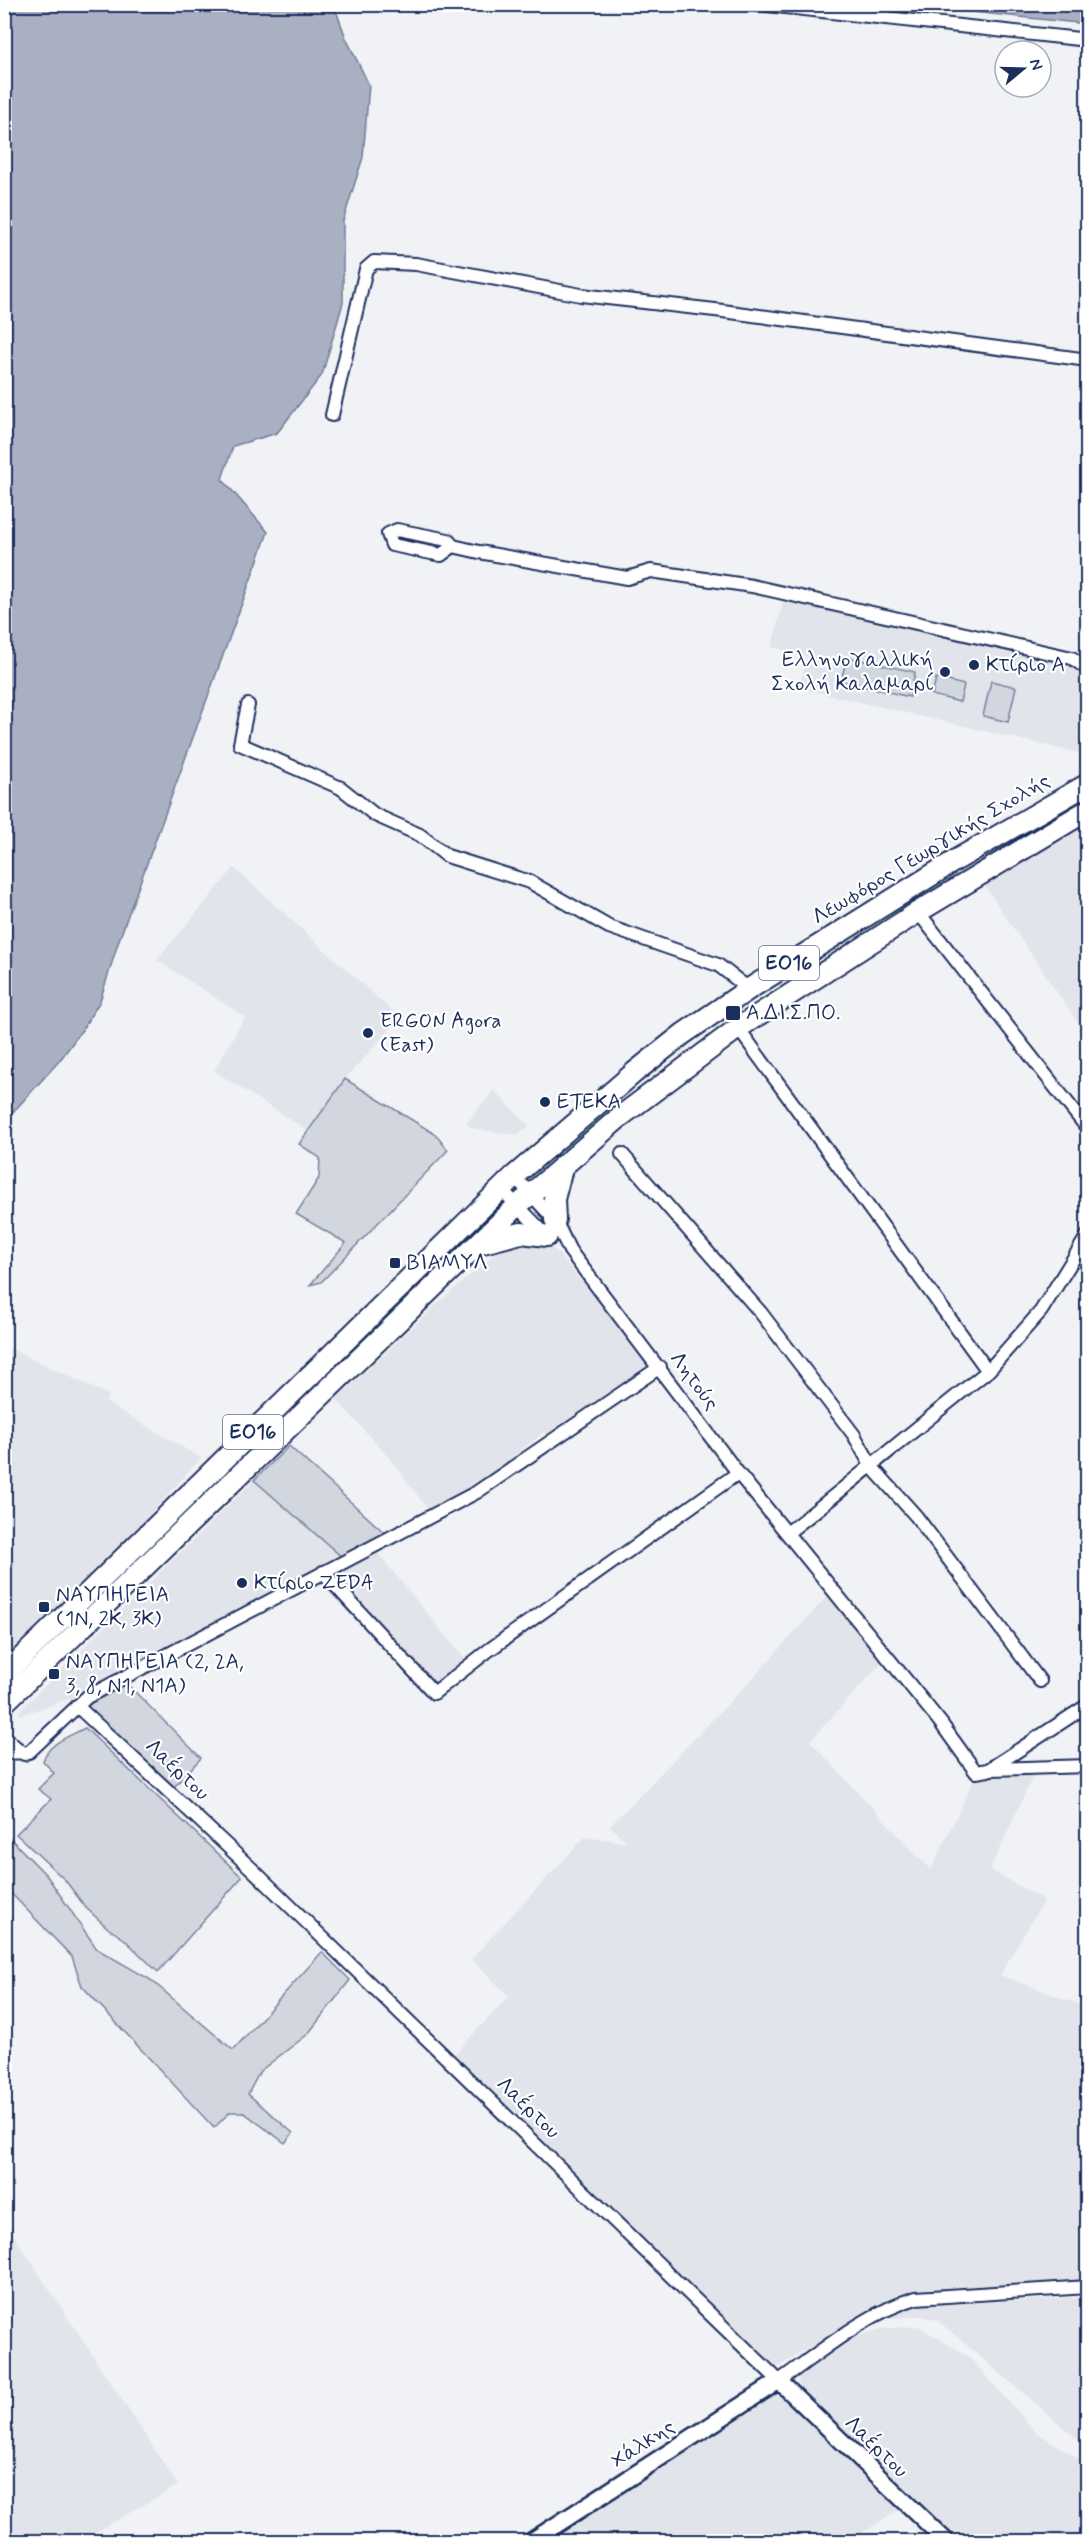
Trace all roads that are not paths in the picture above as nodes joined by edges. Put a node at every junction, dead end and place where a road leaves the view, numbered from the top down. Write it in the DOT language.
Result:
graph roads {
  1 [pos="758,4"];
  2 [pos="1088,40"];
  3 [pos="1088,360"];
  4 [pos="332,415"];
  5 [pos="453,546"];
  6 [pos="1088,669"];
  7 [pos="248,705"];
  8 [pos="1088,784"];
  9 [pos="1088,810"];
  10 [pos="918,912"];
  11 [pos="749,989"];
  12 [pos="738,1028"];
  13 [pos="1088,1129"];
  14 [pos="622,1154"];
  15 [pos="563,1165"];
  16 [pos="508,1183"];
  17 [pos="524,1200"];
  18 [pos="551,1228"];
  19 [pos="1088,1235"];
  20 [pos="478,1245"];
  21 [pos="570,1251"];
  22 [pos="660,1367"];
  23 [pos="988,1371"];
  24 [pos="872,1467"];
  25 [pos="738,1473"];
  26 [pos="787,1533"];
  27 [pos="323,1572"];
  28 [pos="4,1675"];
  29 [pos="1040,1682"];
  30 [pos="4,1703"];
  31 [pos="1088,1705"];
  32 [pos="77,1706"];
  33 [pos="4,1737"];
  34 [pos="4,1753"];
  35 [pos="24,1754"];
  36 [pos="1088,1766"];
  37 [pos="990,1769"];
  38 [pos="1088,2287"];
  39 [pos="779,2381"];
  40 [pos="530,2541"];
  41 [pos="947,2541"];
  1 -- 2 [label="street"];
  3 -- 4 [label="street"];
  5 -- 6 [label="street"];
  7 -- 11 [label="street"];
  8 -- 11 [label="main road, Λεωφόρος Γεωργικής Σχολής / ΕΟ16"];
  9 -- 10 [label="main road, ΕΟ16"];
  10 -- 12 [label="main road, ΕΟ16"];
  10 -- 13 [label="street"];
  11 -- 16 [label="main road, Λεωφόρος Γεωργικής Σχολής / ΕΟ16"];
  12 -- 15 [label="main road, ΕΟ16"];
  12 -- 23 [label="street"];
  14 -- 24 [label="street"];
  15 -- 17 [label="main road, ΕΟ16"];
  15 -- 18 [label="main road"];
  16 -- 17 [label="street, Λητούς"];
  16 -- 17 [label="street, Λητούς"];
  16 -- 28 [label="main road, Λεωφόρος Γεωργικής Σχολής / ΕΟ16"];
  17 -- 18 [label="street, Λητούς"];
  17 -- 18 [label="street, Λητούς"];
  17 -- 20 [label="main road, ΕΟ16"];
  18 -- 20 [label="main road"];
  18 -- 21 [label="street, Λητούς"];
  18 -- 21 [label="street, Λητούς"];
  19 -- 23 [label="street"];
  20 -- 30 [label="main road, ΕΟ16"];
  21 -- 22 [label="street, Λητούς"];
  22 -- 25 [label="street, Λητούς"];
  22 -- 27 [label="street"];
  23 -- 24 [label="street"];
  24 -- 26 [label="street"];
  24 -- 29 [label="street"];
  25 -- 26 [label="street, Λητούς"];
  25 -- 27 [label="street"];
  26 -- 37 [label="street, Λητούς"];
  27 -- 32 [label="street"];
  31 -- 37 [label="street"];
  32 -- 35 [label="street"];
  32 -- 39 [label="street, Λαέρτου"];
  33 -- 35 [label="street"];
  34 -- 35 [label="street"];
  36 -- 37 [label="street"];
  38 -- 39 [label="street"];
  39 -- 40 [label="street, Χάλκης"];
  39 -- 41 [label="street, Λαέρτου"];
}
